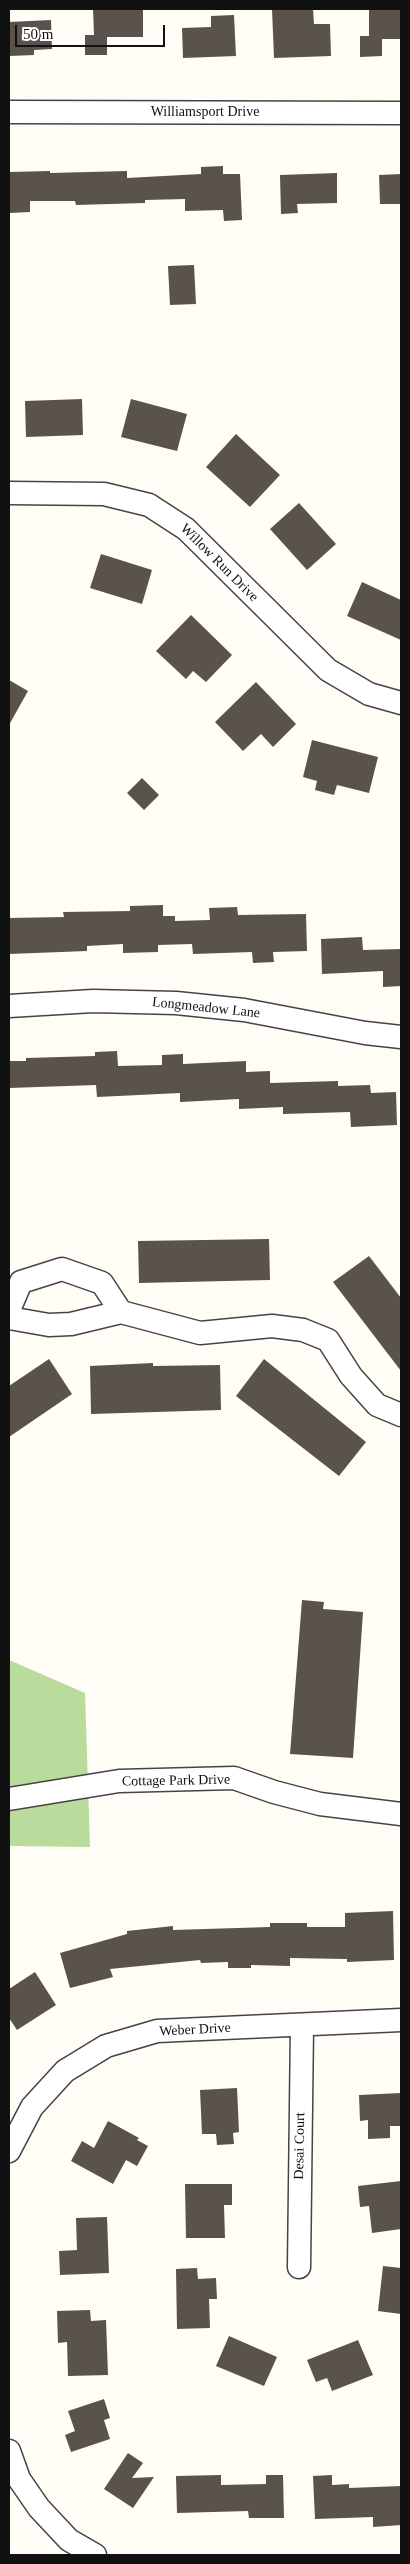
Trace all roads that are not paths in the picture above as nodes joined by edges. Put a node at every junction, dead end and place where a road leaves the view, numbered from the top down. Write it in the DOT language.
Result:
graph roads {
  1 [pos="9,112"];
  2 [pos="401,113"];
  3 [pos="9,493"];
  4 [pos="401,704"];
  5 [pos="9,1006"];
  6 [pos="401,1037"];
  7 [pos="9,1310"];
  8 [pos="121,1312"];
  9 [pos="9,1318"];
  10 [pos="401,1415"];
  11 [pos="9,1800"];
  12 [pos="401,1814"];
  13 [pos="401,2020"];
  14 [pos="302,2026"];
  15 [pos="9,2150"];
  16 [pos="299,2267"];
  17 [pos="9,2451"];
  18 [pos="96,2555"];
  1 -- 2 [label="street, Williamsport Drive"];
  3 -- 4 [label="street, Willow Run Drive"];
  5 -- 6 [label="street, Longmeadow Lane"];
  7 -- 8 [label="street"];
  8 -- 9 [label="street"];
  8 -- 10 [label="street"];
  11 -- 12 [label="street, Cottage Park Drive"];
  13 -- 14 [label="street, Weber Drive"];
  14 -- 15 [label="street, Weber Drive"];
  14 -- 16 [label="street, Desai Court"];
  17 -- 18 [label="street"];
}
